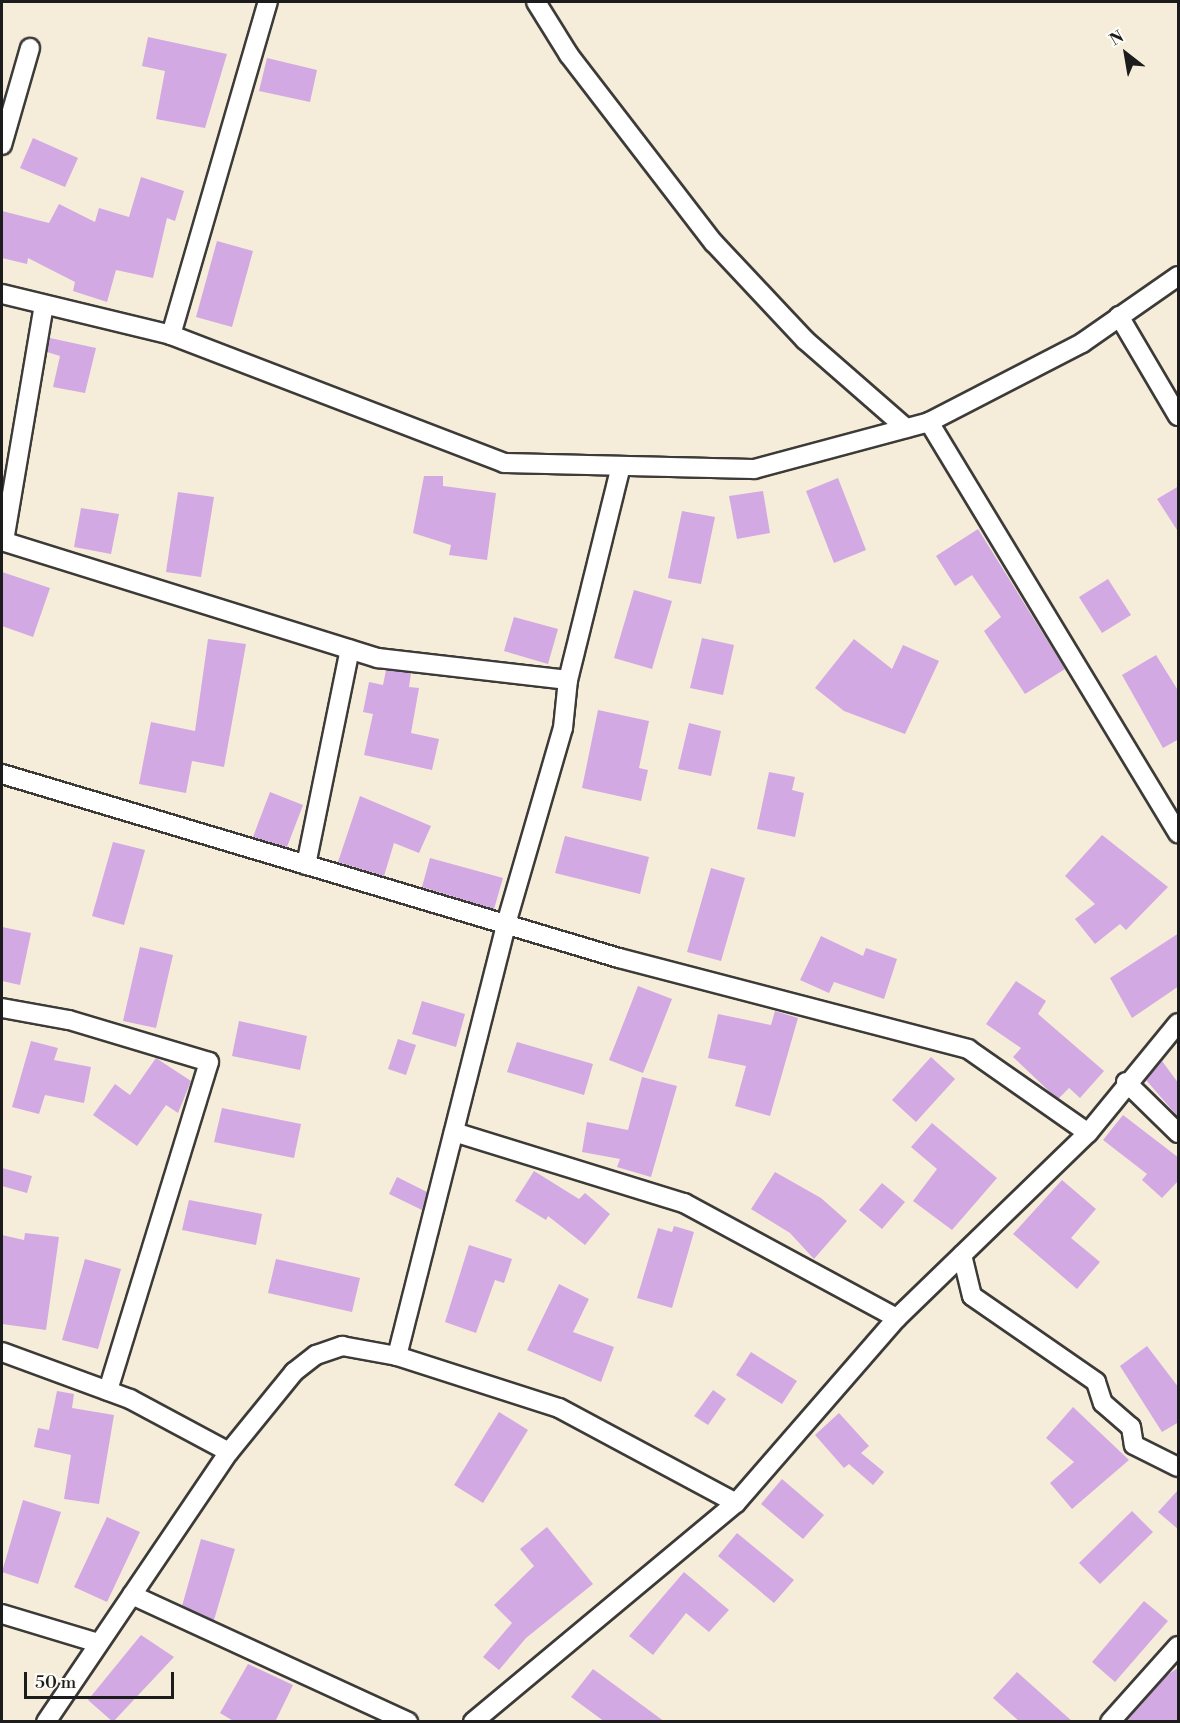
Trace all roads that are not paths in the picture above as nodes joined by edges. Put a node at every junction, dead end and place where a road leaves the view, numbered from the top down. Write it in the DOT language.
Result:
graph roads {
  1 [pos="268,2"];
  2 [pos="536,2"];
  3 [pos="30,48"];
  4 [pos="2,145"];
  5 [pos="1179,276"];
  6 [pos="2,294"];
  7 [pos="44,305"];
  8 [pos="1119,316"];
  9 [pos="171,335"];
  10 [pos="1179,416"];
  11 [pos="929,422"];
  12 [pos="906,428"];
  13 [pos="621,466"];
  14 [pos="3,541"];
  15 [pos="350,649"];
  16 [pos="568,680"];
  17 [pos="2,774"];
  18 [pos="1179,833"];
  19 [pos="306,865"];
  20 [pos="506,924"];
  21 [pos="2,1008"];
  22 [pos="1179,1023"];
  23 [pos="1126,1082"];
  24 [pos="454,1132"];
  25 [pos="1088,1133"];
  26 [pos="1179,1133"];
  27 [pos="962,1256"];
  28 [pos="897,1318"];
  29 [pos="2,1352"];
  30 [pos="397,1356"];
  31 [pos="108,1391"];
  32 [pos="229,1452"];
  33 [pos="1179,1467"];
  34 [pos="736,1503"];
  35 [pos="132,1595"];
  36 [pos="2,1614"];
  37 [pos="98,1644"];
  38 [pos="1179,1646"];
  39 [pos="46,1722"];
  40 [pos="408,1722"];
  41 [pos="473,1722"];
  42 [pos="1110,1722"];
  1 -- 9 [label="street"];
  2 -- 12 [label="street"];
  3 -- 4 [label="street"];
  5 -- 8 [label="street"];
  6 -- 7 [label="street"];
  7 -- 9 [label="street"];
  7 -- 14 [label="street"];
  8 -- 10 [label="street"];
  8 -- 11 [label="street"];
  9 -- 13 [label="street"];
  11 -- 12 [label="street"];
  11 -- 18 [label="street"];
  12 -- 13 [label="street"];
  13 -- 16 [label="street"];
  14 -- 15 [label="street"];
  15 -- 16 [label="street"];
  15 -- 19 [label="street"];
  16 -- 20 [label="street"];
  17 -- 19 [label="street"];
  19 -- 20 [label="street"];
  20 -- 24 [label="street"];
  20 -- 25 [label="street"];
  21 -- 31 [label="street"];
  22 -- 23 [label="street"];
  23 -- 25 [label="street"];
  23 -- 26 [label="street"];
  24 -- 28 [label="street"];
  24 -- 30 [label="street"];
  25 -- 27 [label="street"];
  27 -- 28 [label="street"];
  27 -- 33 [label="street"];
  28 -- 34 [label="street"];
  29 -- 31 [label="street"];
  30 -- 32 [label="street"];
  30 -- 34 [label="street"];
  31 -- 32 [label="street"];
  32 -- 35 [label="street"];
  34 -- 41 [label="street"];
  35 -- 37 [label="street"];
  35 -- 40 [label="street"];
  36 -- 37 [label="street"];
  37 -- 39 [label="street"];
  38 -- 42 [label="street"];
}
